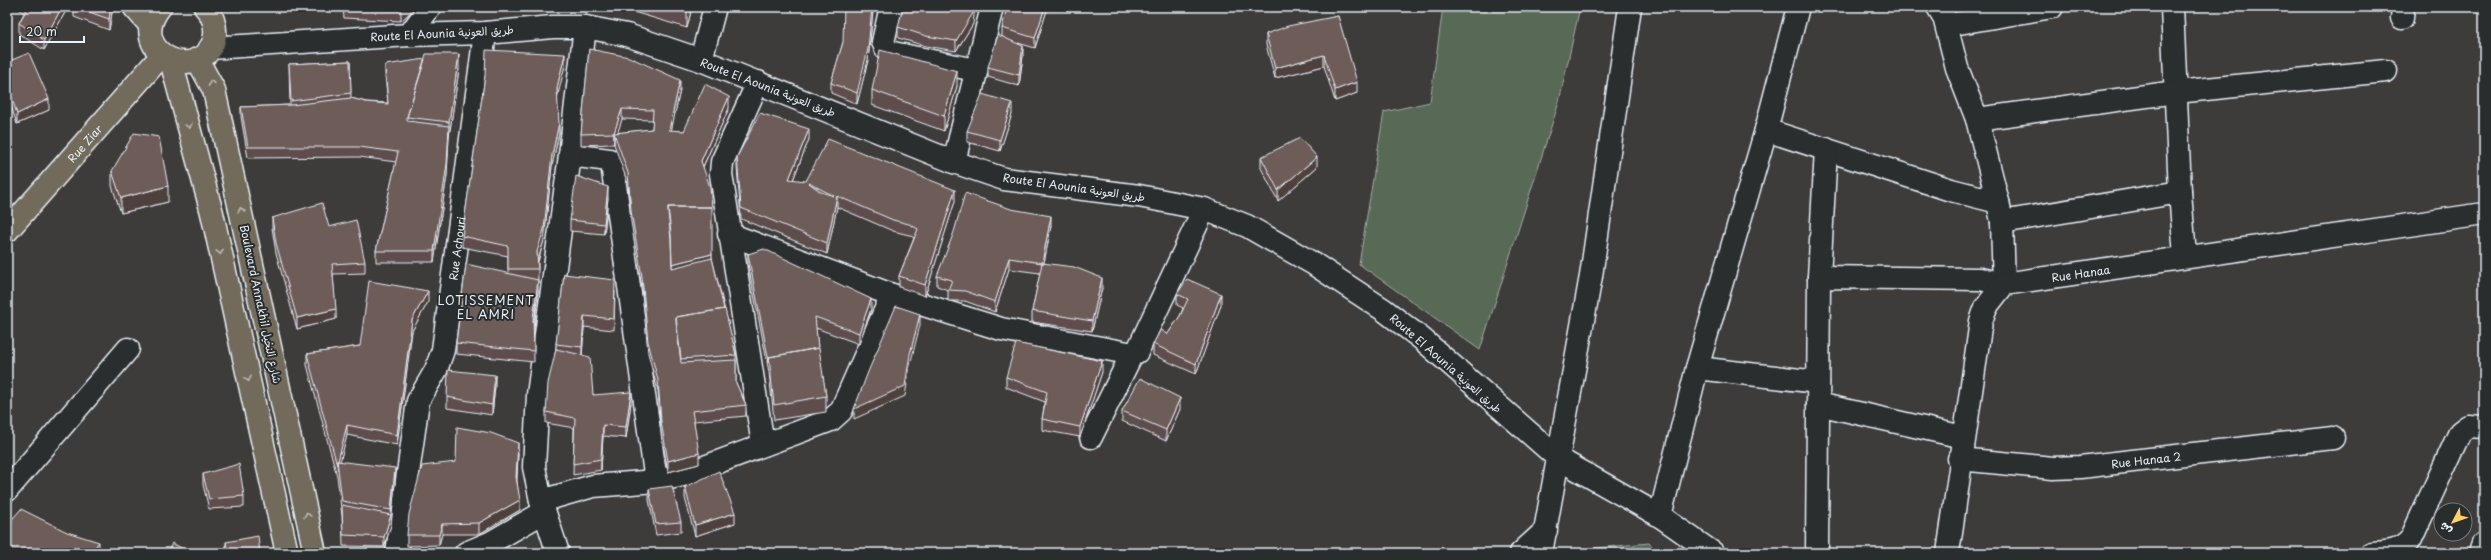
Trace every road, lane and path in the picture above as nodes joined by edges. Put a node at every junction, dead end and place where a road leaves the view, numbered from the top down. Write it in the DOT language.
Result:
graph roads {
  1 [pos="134,7"];
  2 [pos="205,7"];
  3 [pos="430,7"];
  4 [pos="715,7"];
  5 [pos="892,7"];
  6 [pos="992,7"];
  7 [pos="1630,7"];
  8 [pos="1798,7"];
  9 [pos="2052,7"];
  10 [pos="2172,7"];
  11 [pos="155,16"];
  12 [pos="1942,16"];
  13 [pos="585,27"];
  14 [pos="485,33"];
  15 [pos="410,35"];
  16 [pos="204,54"];
  17 [pos="167,58"];
  18 [pos="702,60"];
  19 [pos="975,70"];
  20 [pos="2386,71"];
  21 [pos="758,82"];
  22 [pos="2176,92"];
  23 [pos="1977,119"];
  24 [pos="1766,130"];
  25 [pos="1826,149"];
  26 [pos="570,155"];
  27 [pos="954,162"];
  28 [pos="2180,192"];
  29 [pos="1204,209"];
  30 [pos="2000,212"];
  31 [pos="2484,214"];
  32 [pos="7,231"];
  33 [pos="729,234"];
  34 [pos="2185,256"];
  35 [pos="1819,277"];
  36 [pos="2004,284"];
  37 [pos="892,295"];
  38 [pos="128,349"];
  39 [pos="1132,354"];
  40 [pos="1697,368"];
  41 [pos="1818,382"];
  42 [pos="1818,404"];
  43 [pos="2484,427"];
  44 [pos="1963,437"];
  45 [pos="1091,438"];
  46 [pos="2333,438"];
  47 [pos="763,445"];
  48 [pos="1559,459"];
  49 [pos="1960,459"];
  50 [pos="656,481"];
  51 [pos="7,490"];
  52 [pos="543,507"];
  53 [pos="1660,516"];
  54 [pos="1546,530"];
  55 [pos="2484,544"];
  56 [pos="287,553"];
  57 [pos="315,553"];
  58 [pos="397,553"];
  59 [pos="466,553"];
  60 [pos="558,553"];
  61 [pos="1521,553"];
  62 [pos="1541,553"];
  63 [pos="1713,553"];
  64 [pos="1817,553"];
  65 [pos="1948,553"];
  66 [pos="2372,553"];
  67 [pos="2481,553"];
  1 -- 11 [label="main road"];
  2 -- 16 [label="main road"];
  3 -- 15 [label="street"];
  4 -- 18 [label="street"];
  5 -- 19 [label="street"];
  6 -- 19 [label="street"];
  7 -- 48 [label="street"];
  8 -- 24 [label="street"];
  9 -- 12 [label="street"];
  10 -- 22 [label="street"];
  11 -- 17 [label="main road"];
  12 -- 23 [label="street"];
  13 -- 14 [label="street, Route El Aounia طريق العونية"];
  13 -- 18 [label="street, Route El Aounia طريق العونية"];
  13 -- 26 [label="street"];
  14 -- 15 [label="street, Route El Aounia طريق العونية"];
  14 -- 58 [label="street, Rue Achouri"];
  15 -- 16 [label="street, Route El Aounia طريق العونية"];
  16 -- 17 [label="main road"];
  57 -- 16 [label="main road, Boulevard Annakhil شارع النخيل, one-way"];
  17 -- 32 [label="main road, Rue Ziar"];
  17 -- 56 [label="main road, one-way"];
  18 -- 21 [label="street, Route El Aounia طريق العونية"];
  19 -- 27 [label="street"];
  20 -- 22 [label="street"];
  21 -- 27 [label="street, Route El Aounia طريق العونية"];
  21 -- 33 [label="street"];
  22 -- 23 [label="street"];
  22 -- 28 [label="street"];
  23 -- 30 [label="street"];
  24 -- 25 [label="street"];
  24 -- 40 [label="street"];
  25 -- 30 [label="street"];
  25 -- 35 [label="street"];
  26 -- 50 [label="street"];
  26 -- 52 [label="street"];
  27 -- 29 [label="street, Route El Aounia طريق العونية"];
  28 -- 30 [label="street"];
  28 -- 34 [label="street"];
  29 -- 39 [label="street"];
  29 -- 48 [label="street, Route El Aounia طريق العونية"];
  30 -- 36 [label="street"];
  31 -- 34 [label="street, Rue Hanaa"];
  33 -- 37 [label="street"];
  33 -- 47 [label="street"];
  34 -- 36 [label="street, Rue Hanaa"];
  35 -- 36 [label="street"];
  35 -- 41 [label="street"];
  36 -- 44 [label="street"];
  37 -- 39 [label="street"];
  37 -- 47 [label="street"];
  38 -- 51 [label="street"];
  39 -- 45 [label="street"];
  40 -- 41 [label="street"];
  40 -- 53 [label="street"];
  41 -- 42 [label="street"];
  42 -- 44 [label="street"];
  42 -- 64 [label="street"];
  43 -- 66 [label="street"];
  44 -- 49 [label="street"];
  46 -- 49 [label="street, Rue Hanaa 2"];
  47 -- 50 [label="street"];
  48 -- 53 [label="street, Route El Aounia طريق العونية"];
  48 -- 54 [label="street"];
  49 -- 65 [label="street"];
  50 -- 52 [label="street"];
  52 -- 59 [label="street"];
  52 -- 60 [label="street"];
  53 -- 63 [label="street, Route El Aounia طريق العونية"];
  54 -- 61 [label="street"];
  54 -- 62 [label="street"];
  55 -- 67 [label="street"];
}
